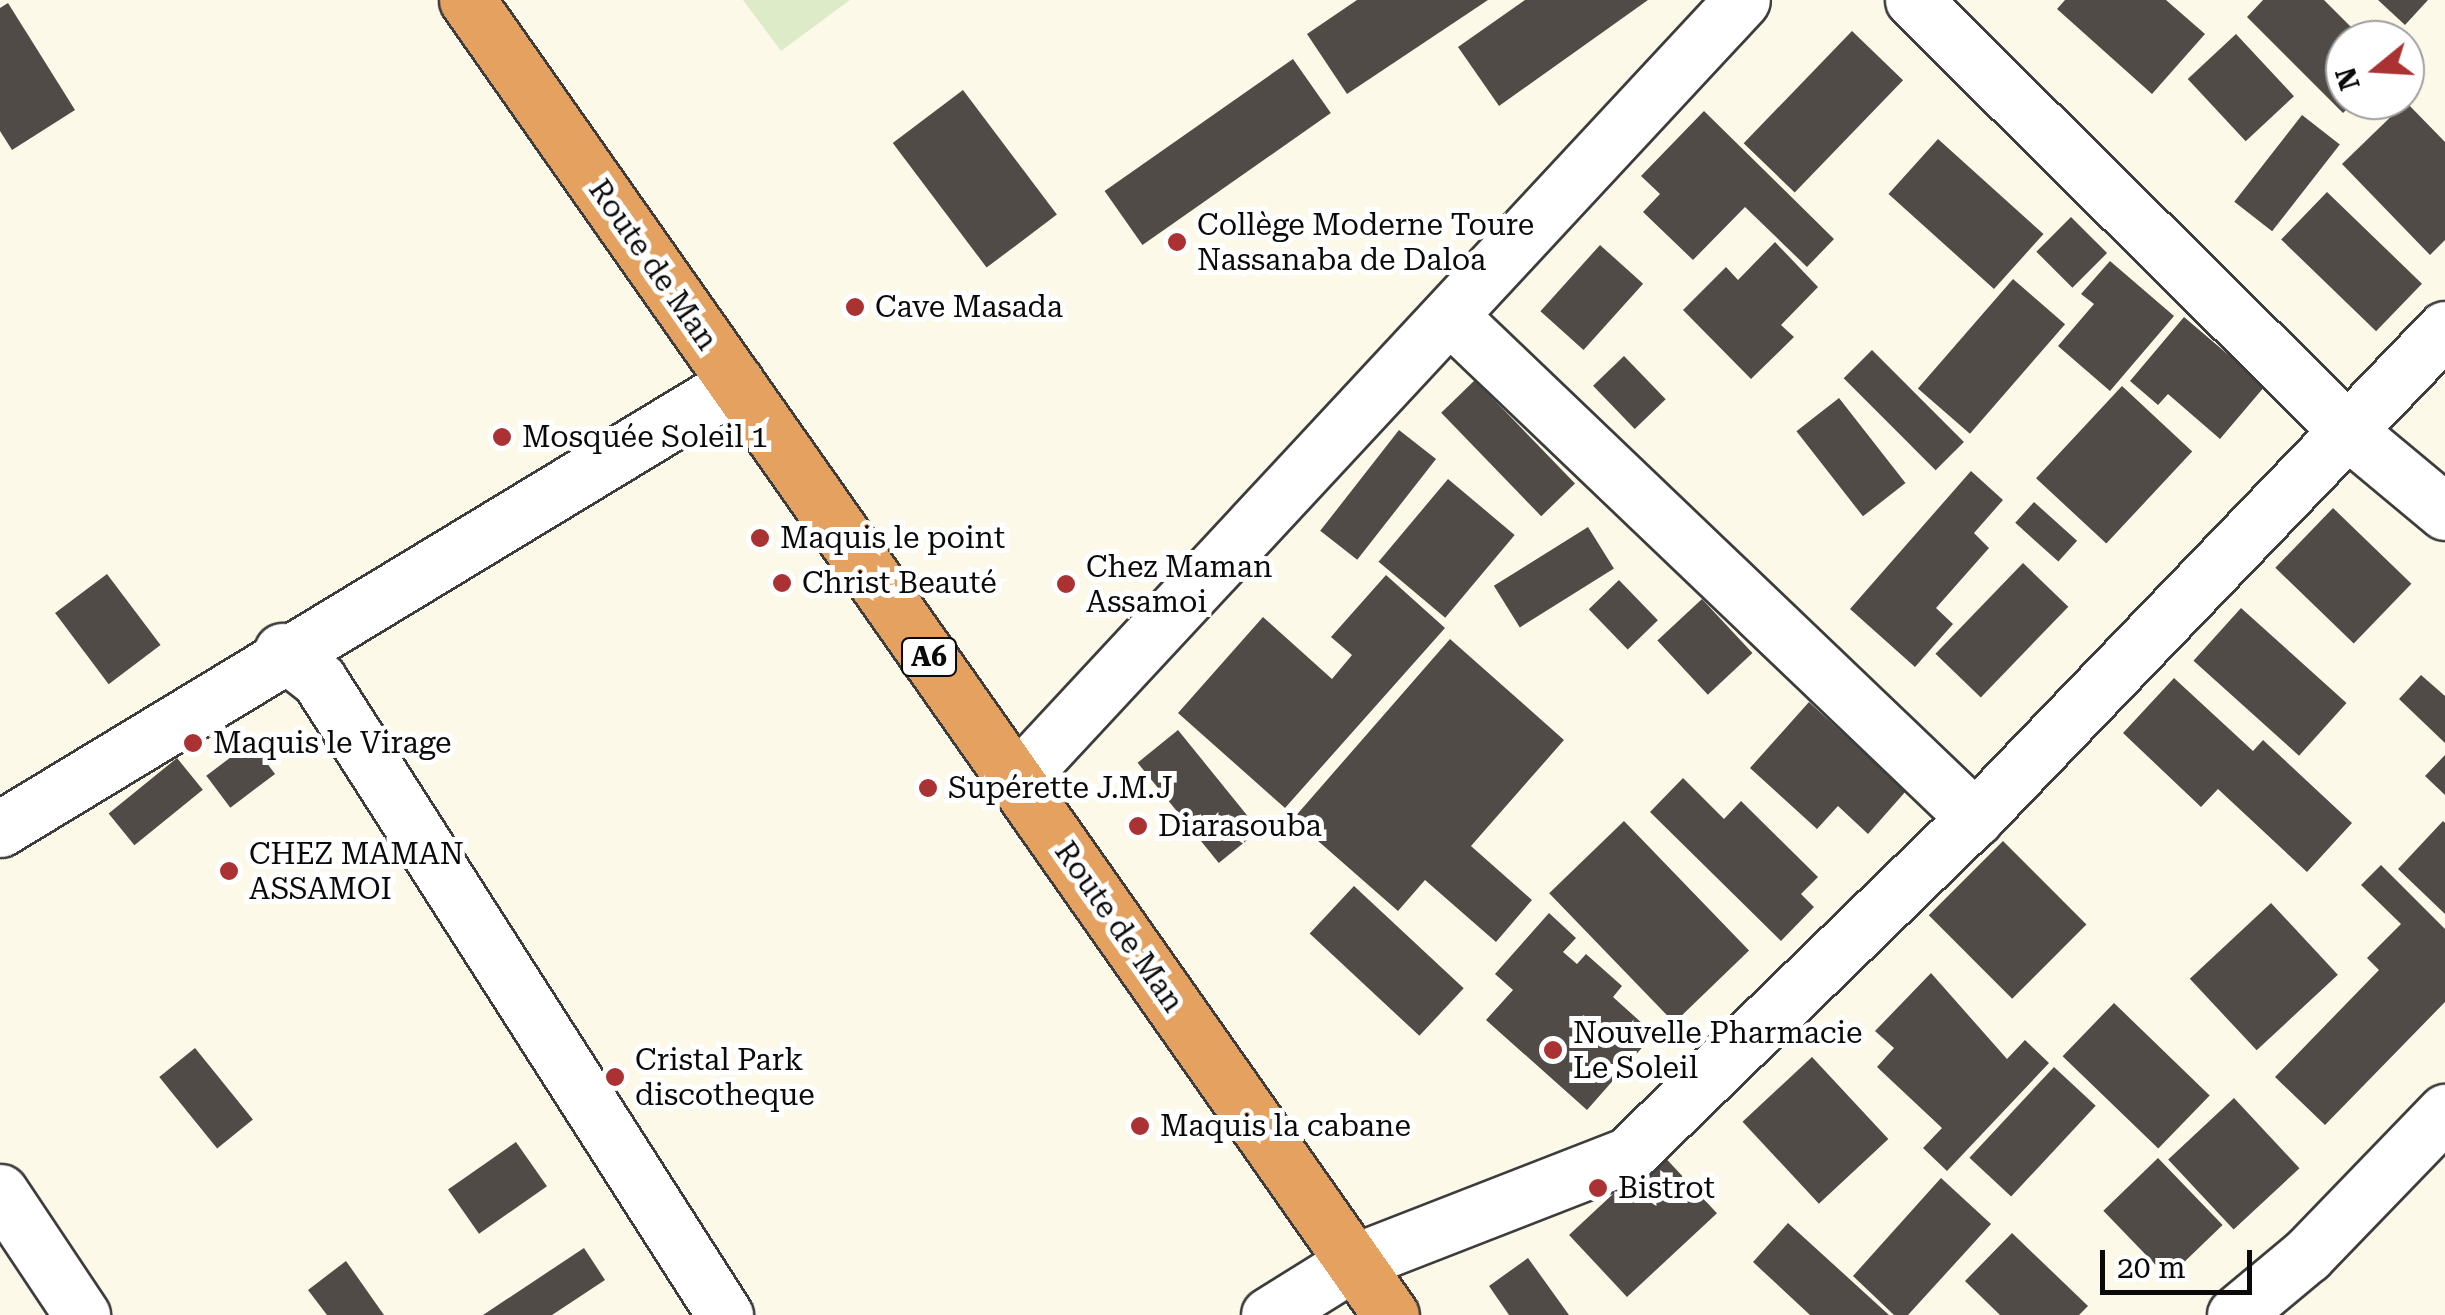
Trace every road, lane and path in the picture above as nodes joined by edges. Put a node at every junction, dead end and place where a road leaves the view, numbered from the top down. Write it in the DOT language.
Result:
graph roads {
  1 [pos="467,0"];
  2 [pos="1742,0"];
  3 [pos="1913,0"];
  4 [pos="1452,318"];
  5 [pos="2445,328"];
  6 [pos="736,383"];
  7 [pos="2349,432"];
  8 [pos="2445,512"];
  9 [pos="282,651"];
  10 [pos="1016,780"];
  11 [pos="1975,818"];
  12 [pos="0,828"];
  13 [pos="2445,1112"];
  14 [pos="0,1192"];
  15 [pos="1354,1262"];
  16 [pos="82,1315"];
  17 [pos="725,1315"];
  18 [pos="1270,1315"];
  19 [pos="1391,1315"];
  20 [pos="2234,1315"];
  1 -- 6 [label="highway, Route de Man / A6"];
  2 -- 4 [label="street"];
  3 -- 7 [label="street"];
  4 -- 10 [label="street"];
  4 -- 11 [label="street"];
  5 -- 7 [label="street"];
  6 -- 9 [label="street"];
  6 -- 10 [label="highway, Route de Man / A6"];
  7 -- 8 [label="street"];
  7 -- 11 [label="street"];
  9 -- 12 [label="street"];
  9 -- 17 [label="street"];
  10 -- 15 [label="highway, Route de Man / A6"];
  11 -- 15 [label="street"];
  13 -- 20 [label="street"];
  14 -- 16 [label="street"];
  15 -- 18 [label="street"];
  15 -- 19 [label="highway, Route de Man / A6"];
}
